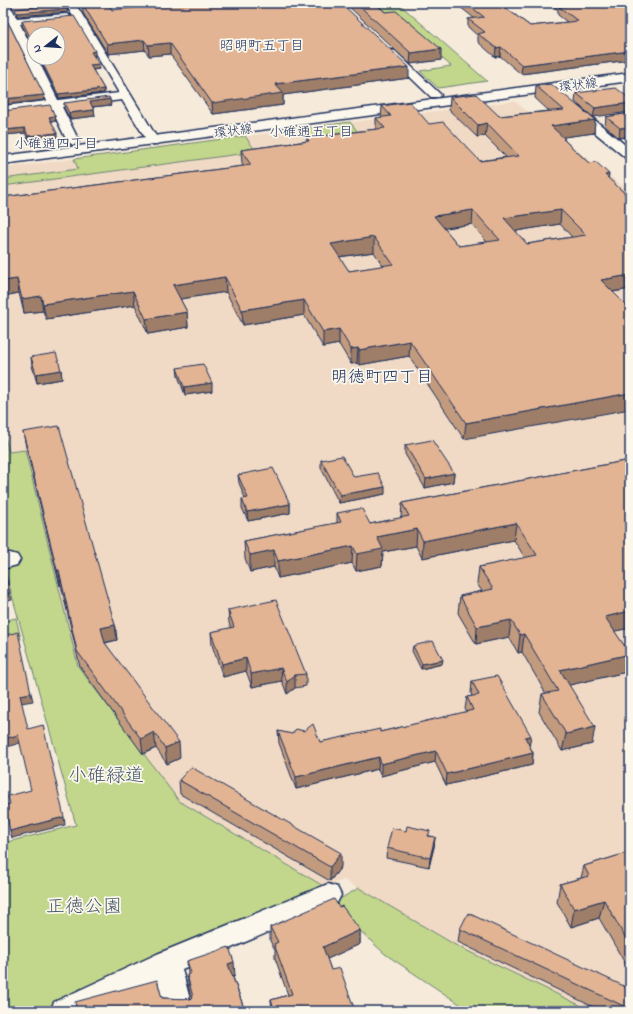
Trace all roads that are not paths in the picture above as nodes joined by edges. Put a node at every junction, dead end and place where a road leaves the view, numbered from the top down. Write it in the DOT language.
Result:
graph roads {
  1 [pos="4,3"];
  2 [pos="70,3"];
  3 [pos="78,16"];
  4 [pos="8,22"];
  5 [pos="383,46"];
  6 [pos="630,69"];
  7 [pos="630,77"];
  8 [pos="548,88"];
  9 [pos="435,95"];
  10 [pos="126,96"];
  11 [pos="55,105"];
  12 [pos="3,110"];
  13 [pos="606,121"];
  14 [pos="590,123"];
  15 [pos="150,136"];
  16 [pos="73,141"];
  17 [pos="3,150"];
  18 [pos="630,155"];
  19 [pos="3,160"];
  20 [pos="328,895"];
  21 [pos="167,963"];
  22 [pos="64,1011"];
  23 [pos="179,1011"];
  1 -- 4 [label="street"];
  2 -- 3 [label="street"];
  3 -- 4 [label="street"];
  3 -- 10 [label="street"];
  4 -- 11 [label="street"];
  5 -- 9 [label="street"];
  6 -- 9 [label="main road, 環状線"];
  7 -- 8 [label="main road, 環状線"];
  8 -- 14 [label="street"];
  8 -- 15 [label="main road, 環状線"];
  9 -- 15 [label="main road, 環状線"];
  10 -- 11 [label="street"];
  10 -- 15 [label="street"];
  11 -- 12 [label="street"];
  11 -- 16 [label="street"];
  13 -- 14 [label="street"];
  14 -- 18 [label="street"];
  15 -- 16 [label="main road, 環状線"];
  15 -- 19 [label="main road, 環状線"];
  16 -- 17 [label="main road, 環状線"];
  20 -- 21 [label="street"];
  21 -- 22 [label="street"];
  21 -- 23 [label="street"];
}
